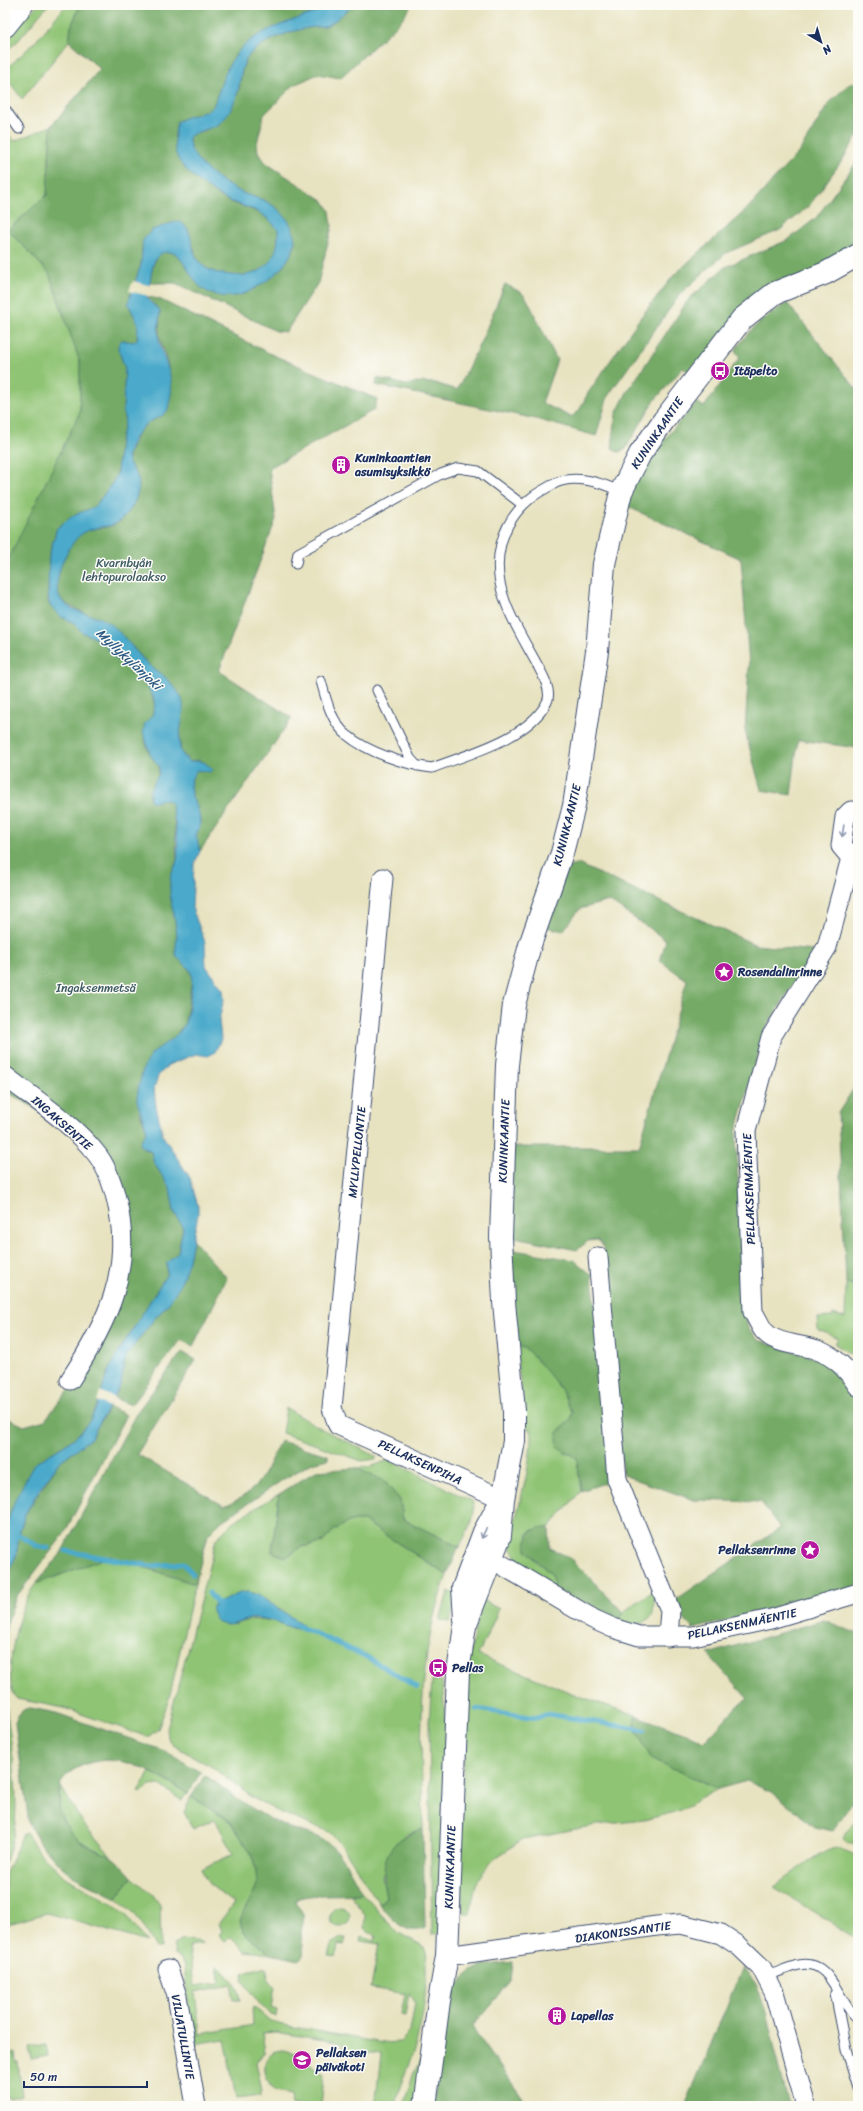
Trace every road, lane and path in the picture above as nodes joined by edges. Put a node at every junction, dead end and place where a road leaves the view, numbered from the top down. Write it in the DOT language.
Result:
graph roads {
  1 [pos="22,5"];
  2 [pos="5,26"];
  3 [pos="5,109"];
  4 [pos="19,129"];
  5 [pos="858,255"];
  6 [pos="621,492"];
  7 [pos="523,505"];
  8 [pos="296,564"];
  9 [pos="321,681"];
  10 [pos="377,690"];
  11 [pos="418,767"];
  12 [pos="858,812"];
  13 [pos="855,854"];
  14 [pos="383,878"];
  15 [pos="5,1076"];
  16 [pos="598,1257"];
  17 [pos="70,1380"];
  18 [pos="858,1386"];
  19 [pos="338,1425"];
  20 [pos="503,1499"];
  21 [pos="484,1556"];
  22 [pos="858,1594"];
  23 [pos="668,1638"];
  24 [pos="447,1956"];
  25 [pos="168,1969"];
  26 [pos="766,1976"];
  27 [pos="834,1988"];
  28 [pos="858,2020"];
  29 [pos="858,2087"];
  30 [pos="196,2106"];
  31 [pos="425,2106"];
  32 [pos="806,2106"];
  1 -- 2 [label="main road"];
  3 -- 4 [label="lane"];
  5 -- 6 [label="main road, KUNINKAANTIE"];
  6 -- 7 [label="lane"];
  6 -- 20 [label="main road, KUNINKAANTIE"];
  7 -- 8 [label="lane"];
  7 -- 11 [label="lane"];
  9 -- 11 [label="lane"];
  10 -- 11 [label="lane"];
  12 -- 13 [label="street, PELLAKSENMÄENTIE, one-way"];
  13 -- 18 [label="street, PELLAKSENMÄENTIE"];
  14 -- 19 [label="street, MYLLYPELLONTIE"];
  15 -- 17 [label="street, INGAKSENTIE"];
  16 -- 23 [label="street"];
  19 -- 20 [label="street, PELLAKSENPIHA"];
  20 -- 21 [label="main road, KUNINKAANTIE"];
  21 -- 23 [label="street, PELLAKSENMÄENTIE"];
  21 -- 24 [label="main road, KUNINKAANTIE"];
  22 -- 23 [label="street, PELLAKSENMÄENTIE"];
  24 -- 26 [label="street, DIAKONISSANTIE"];
  24 -- 31 [label="main road, KUNINKAANTIE"];
  25 -- 30 [label="street, VILJATULLINTIE"];
  26 -- 27 [label="lane"];
  26 -- 32 [label="street, DIAKONISSANTIE"];
  27 -- 28 [label="lane"];
  27 -- 29 [label="lane"];
}
